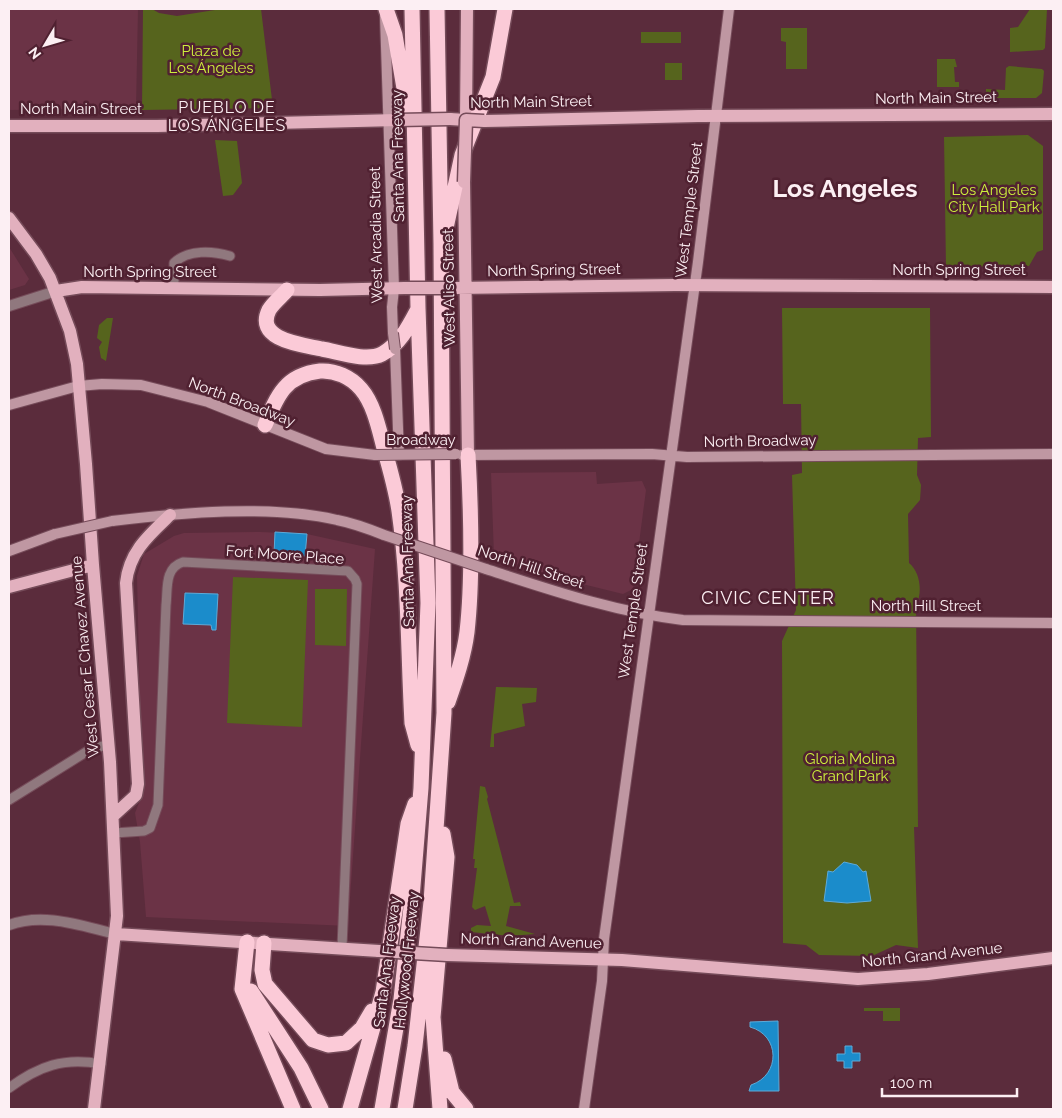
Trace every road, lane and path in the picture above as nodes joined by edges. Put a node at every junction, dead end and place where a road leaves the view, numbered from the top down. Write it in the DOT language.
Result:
graph roads {
  1 [pos="385,9"];
  2 [pos="412,9"];
  3 [pos="437,9"];
  4 [pos="467,9"];
  5 [pos="505,9"];
  6 [pos="729,9"];
  7 [pos="1053,114"];
  8 [pos="716,117"];
  9 [pos="393,120"];
  10 [pos="466,120"];
  11 [pos="9,126"];
  12 [pos="415,138"];
  13 [pos="9,218"];
  14 [pos="441,244"];
  15 [pos="230,256"];
  16 [pos="694,286"];
  17 [pos="1053,287"];
  18 [pos="174,288"];
  19 [pos="460,288"];
  20 [pos="400,289"];
  21 [pos="287,290"];
  22 [pos="56,291"];
  23 [pos="9,306"];
  24 [pos="418,308"];
  25 [pos="78,386"];
  26 [pos="9,405"];
  27 [pos="265,425"];
  28 [pos="1053,454"];
  29 [pos="375,455"];
  30 [pos="399,455"];
  31 [pos="462,455"];
  32 [pos="669,456"];
  33 [pos="170,515"];
  34 [pos="9,551"];
  35 [pos="93,565"];
  36 [pos="9,587"];
  37 [pos="648,616"];
  38 [pos="1053,622"];
  39 [pos="444,713"];
  40 [pos="108,744"];
  41 [pos="422,757"];
  42 [pos="421,788"];
  43 [pos="9,800"];
  44 [pos="439,813"];
  45 [pos="113,816"];
  46 [pos="114,833"];
  47 [pos="9,925"];
  48 [pos="116,934"];
  49 [pos="247,942"];
  50 [pos="264,943"];
  51 [pos="342,947"];
  52 [pos="1053,958"];
  53 [pos="604,960"];
  54 [pos="387,964"];
  55 [pos="244,973"];
  56 [pos="434,993"];
  57 [pos="101,1064"];
  58 [pos="9,1088"];
  59 [pos="94,1109"];
  60 [pos="293,1109"];
  61 [pos="321,1109"];
  62 [pos="350,1109"];
  63 [pos="382,1109"];
  64 [pos="405,1109"];
  65 [pos="440,1109"];
  66 [pos="466,1109"];
  67 [pos="584,1109"];
  1 -- 9 [label="main road, West Arcadia Street"];
  1 -- 12 [label="highway"];
  2 -- 12 [label="highway, Santa Ana Freeway"];
  3 -- 14 [label="highway"];
  4 -- 10 [label="main road, West Aliso Street"];
  5 -- 14 [label="highway"];
  6 -- 8 [label="main road, West Temple Street"];
  7 -- 8 [label="main road, North Main Street"];
  8 -- 10 [label="main road, North Main Street, bridge"];
  8 -- 16 [label="main road, West Temple Street"];
  9 -- 10 [label="main road, North Main Street, bridge"];
  9 -- 11 [label="main road, North Main Street"];
  9 -- 20 [label="main road, West Arcadia Street"];
  10 -- 19 [label="main road, West Aliso Street, bridge"];
  12 -- 24 [label="highway, Santa Ana Freeway"];
  13 -- 22 [label="main road, West Cesar E Chavez Avenue"];
  14 -- 39 [label="highway"];
  15 -- 18 [label="street"];
  16 -- 17 [label="main road, North Spring Street"];
  16 -- 19 [label="main road, North Spring Street"];
  16 -- 32 [label="main road, West Temple Street"];
  18 -- 21 [label="main road, North Spring Street"];
  18 -- 22 [label="main road, North Spring Street"];
  19 -- 20 [label="main road, North Spring Street, bridge"];
  19 -- 31 [label="main road, West Aliso Street"];
  20 -- 21 [label="main road, North Spring Street"];
  20 -- 30 [label="main road, West Arcadia Street, bridge"];
  21 -- 24 [label="highway"];
  22 -- 23 [label="street"];
  22 -- 25 [label="main road, West Cesar E Chavez Avenue"];
  24 -- 41 [label="highway, Santa Ana Freeway"];
  25 -- 26 [label="main road, North Broadway"];
  25 -- 27 [label="main road, North Broadway"];
  25 -- 35 [label="main road, West Cesar E Chavez Avenue"];
  27 -- 29 [label="main road, North Broadway"];
  27 -- 41 [label="highway"];
  28 -- 32 [label="main road, North Broadway"];
  29 -- 30 [label="main road, Broadway, bridge"];
  30 -- 31 [label="main road, Broadway, bridge"];
  31 -- 32 [label="main road, North Broadway"];
  31 -- 39 [label="highway"];
  32 -- 37 [label="main road, West Temple Street"];
  33 -- 34 [label="main road, North Hill Street, bridge"];
  33 -- 37 [label="main road, North Hill Street, bridge"];
  33 -- 45 [label="main road"];
  35 -- 36 [label="main road"];
  35 -- 40 [label="main road, West Cesar E Chavez Avenue"];
  37 -- 38 [label="main road, North Hill Street"];
  37 -- 53 [label="main road, West Temple Street"];
  39 -- 44 [label="highway"];
  40 -- 43 [label="street"];
  40 -- 45 [label="main road, West Cesar E Chavez Avenue"];
  41 -- 42 [label="highway, Santa Ana Freeway"];
  42 -- 54 [label="highway"];
  42 -- 63 [label="highway, Santa Ana Freeway"];
  44 -- 56 [label="highway"];
  44 -- 64 [label="highway, Hollywood Freeway"];
  45 -- 46 [label="main road, West Cesar E Chavez Avenue"];
  46 -- 48 [label="main road, West Cesar E Chavez Avenue"];
  46 -- 51 [label="street, Fort Moore Place"];
  47 -- 48 [label="street, North Grand Avenue"];
  48 -- 49 [label="main road, North Grand Avenue"];
  48 -- 57 [label="main road, West Cesar E Chavez Avenue"];
  49 -- 50 [label="main road, North Grand Avenue"];
  49 -- 55 [label="highway"];
  50 -- 51 [label="main road, North Grand Avenue"];
  50 -- 54 [label="highway"];
  51 -- 53 [label="main road, North Grand Avenue, bridge"];
  52 -- 53 [label="main road, North Grand Avenue"];
  53 -- 67 [label="main road, West Temple Street"];
  54 -- 62 [label="highway"];
  55 -- 60 [label="highway"];
  55 -- 61 [label="highway"];
  56 -- 65 [label="highway"];
  56 -- 66 [label="highway"];
  57 -- 58 [label="street"];
  57 -- 59 [label="main road, West Cesar E Chavez Avenue"];
}
